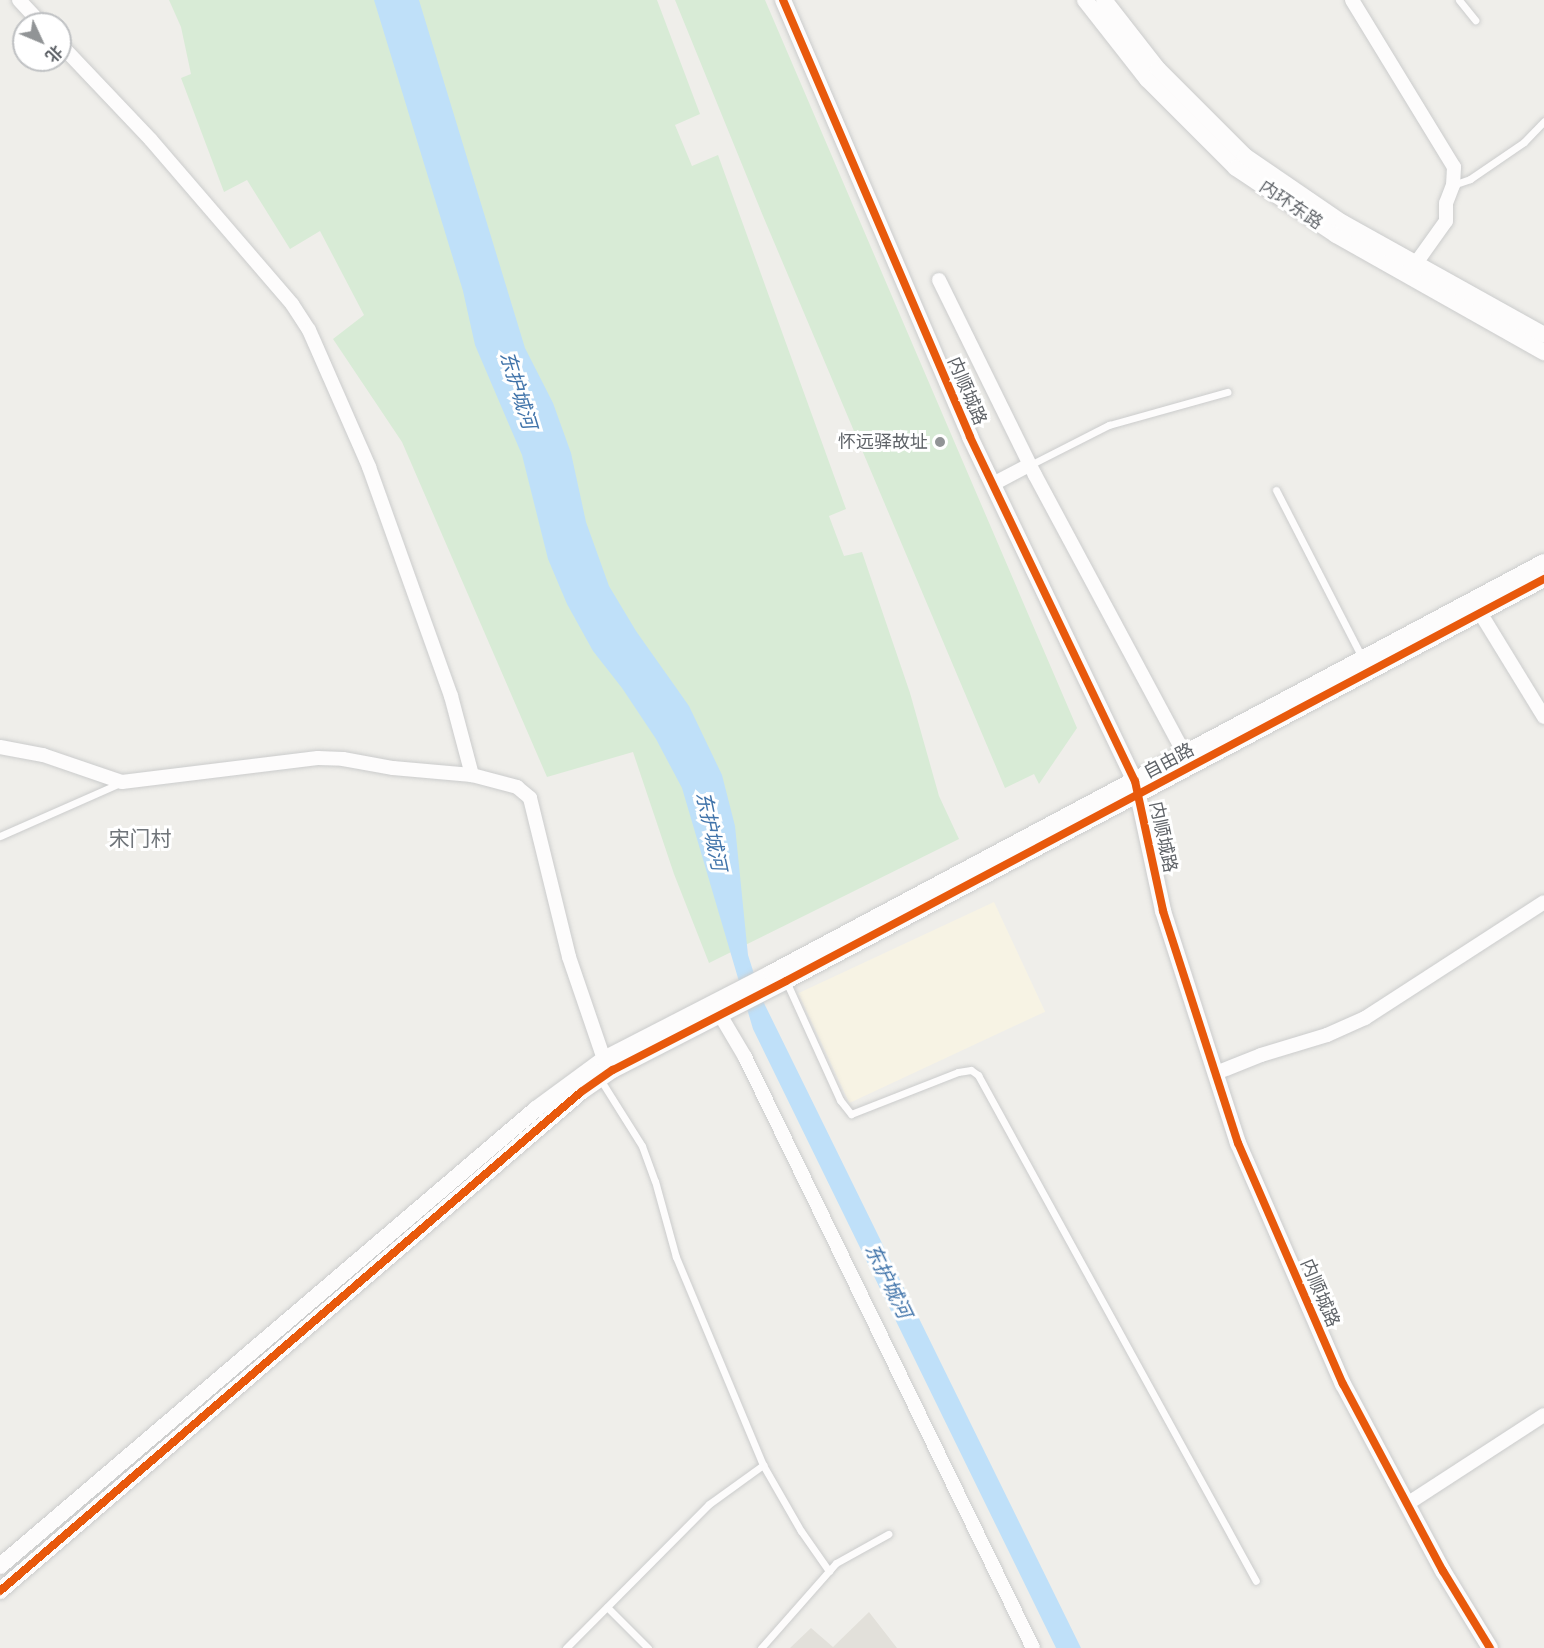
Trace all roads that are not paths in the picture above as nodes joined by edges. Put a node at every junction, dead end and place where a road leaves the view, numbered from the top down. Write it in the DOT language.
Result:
graph roads {
  1 [pos="19,0"];
  2 [pos="783,0"];
  3 [pos="1085,0"];
  4 [pos="1104,0"];
  5 [pos="1352,0"];
  6 [pos="1459,0"];
  7 [pos="30,12"];
  8 [pos="1475,20"];
  9 [pos="72,57"];
  10 [pos="1544,121"];
  11 [pos="1453,185"];
  12 [pos="1416,263"];
  13 [pos="939,280"];
  14 [pos="1544,335"];
  15 [pos="1544,352"];
  16 [pos="1227,392"];
  17 [pos="1029,465"];
  18 [pos="993,484"];
  19 [pos="1276,490"];
  20 [pos="1544,562"];
  21 [pos="1544,579"];
  22 [pos="1476,607"];
  23 [pos="1363,659"];
  24 [pos="1544,717"];
  25 [pos="0,747"];
  26 [pos="1185,754"];
  27 [pos="472,774"];
  28 [pos="123,782"];
  29 [pos="1137,788"];
  30 [pos="0,836"];
  31 [pos="1544,902"];
  32 [pos="778,980"];
  33 [pos="725,1006"];
  34 [pos="604,1059"];
  35 [pos="1216,1073"];
  36 [pos="600,1078"];
  37 [pos="1544,1415"];
  38 [pos="763,1465"];
  39 [pos="1407,1504"];
  40 [pos="888,1534"];
  41 [pos="0,1566"];
  42 [pos="829,1571"];
  43 [pos="1256,1581"];
  44 [pos="0,1591"];
  45 [pos="607,1607"];
  46 [pos="566,1648"];
  47 [pos="648,1648"];
  48 [pos="761,1648"];
  49 [pos="1033,1648"];
  50 [pos="1490,1648"];
  1 -- 7 [label="street"];
  2 -- 18 [label="street, 内顺城路"];
  3 -- 15 [label="street, 内环东路"];
  4 -- 12 [label="street, 内环东路"];
  5 -- 11 [label="street"];
  6 -- 8 [label="lane"];
  9 -- 27 [label="street"];
  10 -- 11 [label="lane"];
  11 -- 12 [label="street"];
  12 -- 14 [label="street, 内环东路"];
  13 -- 17 [label="street"];
  16 -- 17 [label="lane"];
  17 -- 18 [label="street"];
  17 -- 26 [label="street"];
  18 -- 29 [label="street, 内顺城路"];
  19 -- 23 [label="lane"];
  20 -- 22 [label="street, 自由路"];
  21 -- 22 [label="street, 自由路"];
  22 -- 23 [label="street, 自由路"];
  22 -- 24 [label="street"];
  22 -- 29 [label="street, 自由路"];
  23 -- 26 [label="street, 自由路"];
  25 -- 28 [label="street"];
  26 -- 29 [label="street, 自由路"];
  27 -- 28 [label="street"];
  27 -- 34 [label="street"];
  28 -- 30 [label="lane"];
  29 -- 32 [label="street, 自由路"];
  29 -- 35 [label="street, 内顺城路"];
  31 -- 35 [label="street"];
  32 -- 33 [label="street, 自由路"];
  32 -- 43 [label="lane"];
  33 -- 34 [label="street"];
  33 -- 36 [label="street"];
  33 -- 49 [label="street"];
  34 -- 41 [label="street"];
  35 -- 39 [label="street, 内顺城路"];
  36 -- 38 [label="lane"];
  36 -- 44 [label="street"];
  37 -- 39 [label="street"];
  38 -- 42 [label="lane"];
  38 -- 45 [label="lane"];
  39 -- 50 [label="street, 内顺城路"];
  40 -- 42 [label="lane"];
  42 -- 48 [label="lane"];
  45 -- 46 [label="lane"];
  45 -- 47 [label="lane"];
}
